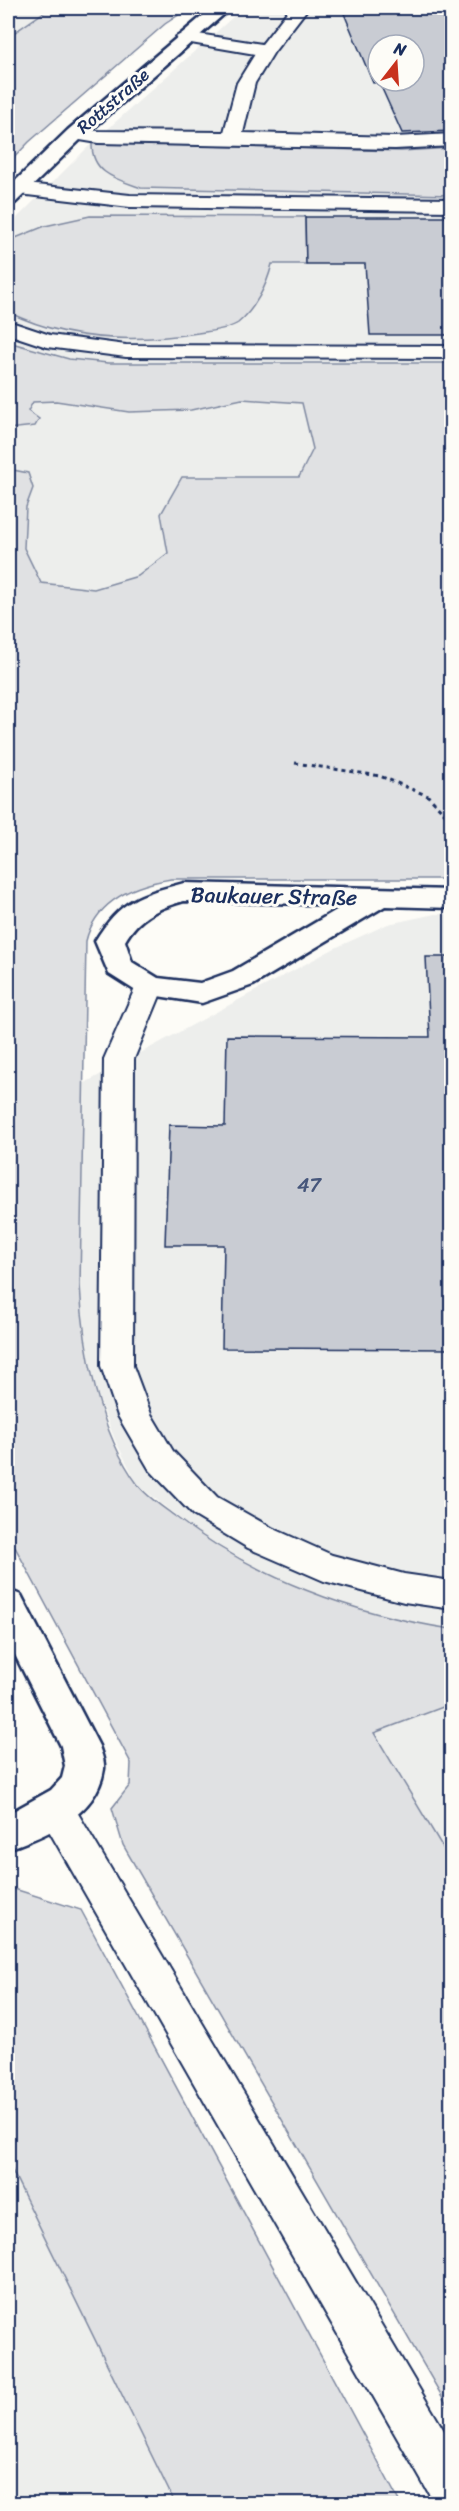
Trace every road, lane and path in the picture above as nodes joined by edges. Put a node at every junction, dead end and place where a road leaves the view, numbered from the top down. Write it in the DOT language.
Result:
graph roads {
  1 [pos="222,8"];
  2 [pos="299,8"];
  3 [pos="185,37"];
  4 [pos="266,50"];
  5 [pos="75,134"];
  6 [pos="232,138"];
  7 [pos="452,140"];
  8 [pos="12,194"];
  9 [pos="452,205"];
  10 [pos="8,327"];
  11 [pos="452,352"];
  12 [pos="295,763"];
  13 [pos="452,821"];
  14 [pos="378,898"];
  15 [pos="452,899"];
  16 [pos="150,986"];
  17 [pos="452,1595"];
  18 [pos="8,1605"];
  19 [pos="57,1811"];
  20 [pos="8,1832"];
  21 [pos="452,2488"];
  1 -- 3 [label="street, Rottstraße"];
  2 -- 4 [label="lane"];
  3 -- 4 [label="lane"];
  3 -- 5 [label="street, Rottstraße"];
  4 -- 6 [label="lane"];
  5 -- 6 [label="lane"];
  5 -- 8 [label="street, Rottstraße"];
  6 -- 7 [label="lane"];
  8 -- 9 [label="lane"];
  10 -- 11 [label="lane"];
  12 -- 13 [label="path"];
  14 -- 15 [label="street, Baukauer Straße"];
  14 -- 16 [label="street, Baukauer Straße"];
  14 -- 16 [label="street, Baukauer Straße"];
  16 -- 17 [label="lane"];
  18 -- 19 [label="street"];
  19 -- 20 [label="street"];
  19 -- 21 [label="lane"];
}
